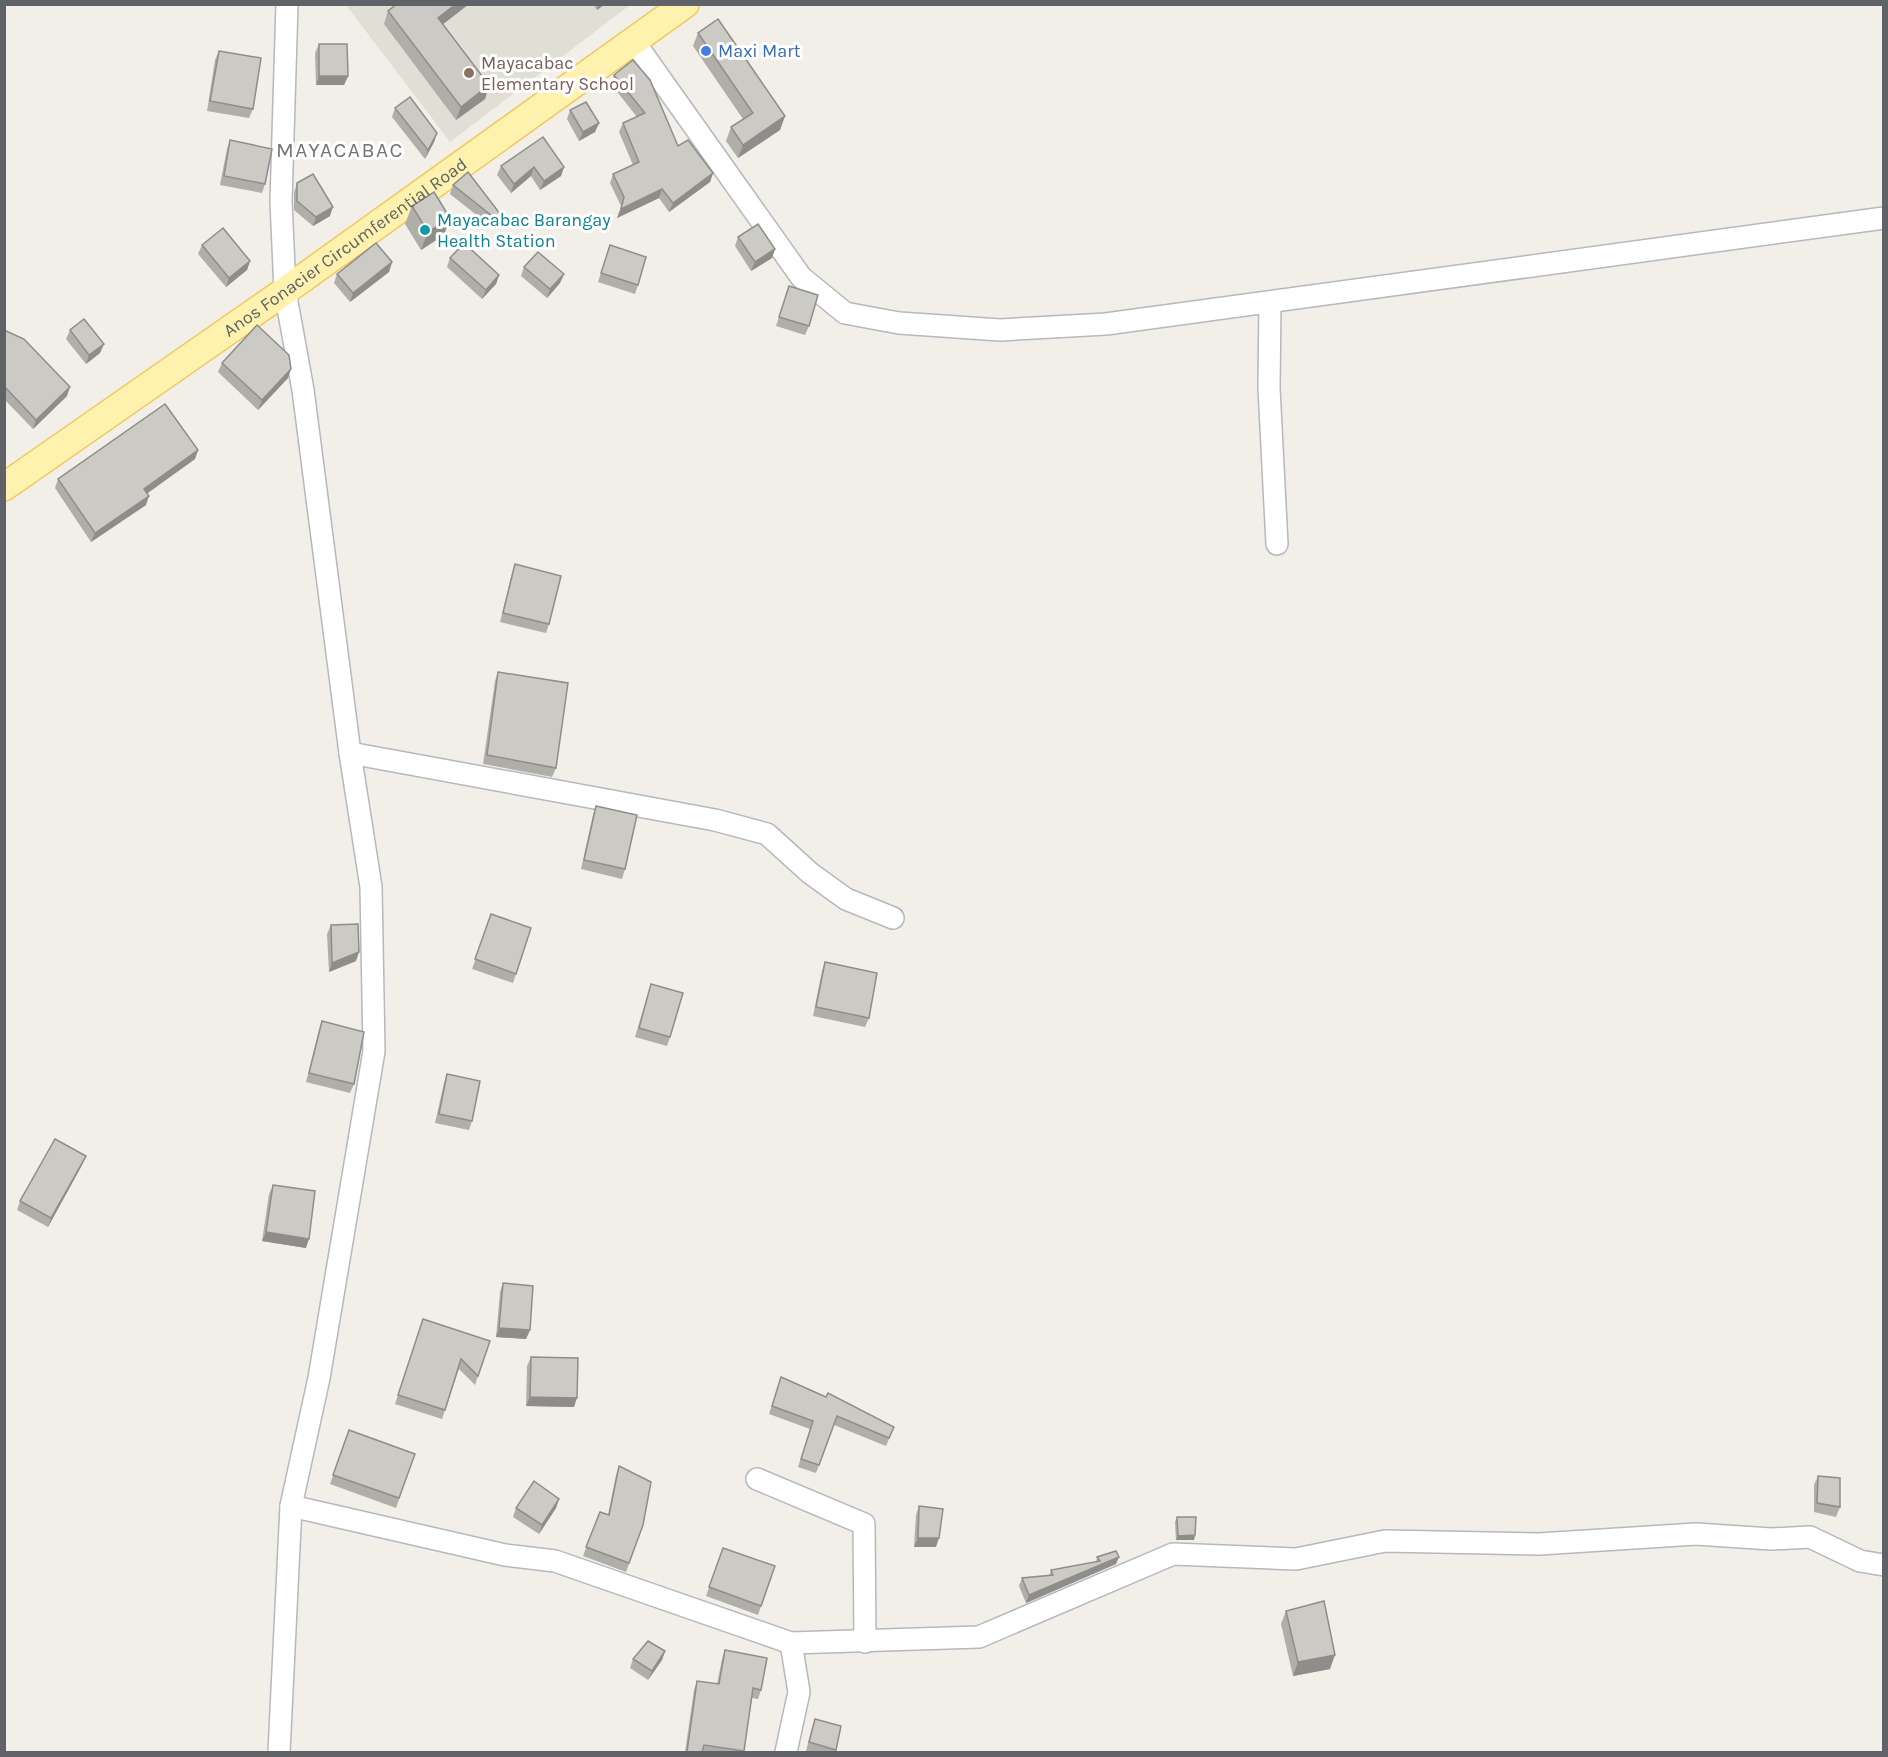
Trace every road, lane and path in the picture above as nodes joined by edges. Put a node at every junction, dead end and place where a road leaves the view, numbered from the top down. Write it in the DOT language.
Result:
graph roads {
  1 [pos="287,4"];
  2 [pos="685,4"];
  3 [pos="633,40"];
  4 [pos="1884,218"];
  5 [pos="285,291"];
  6 [pos="1270,302"];
  7 [pos="4,487"];
  8 [pos="1277,544"];
  9 [pos="350,753"];
  10 [pos="893,918"];
  11 [pos="756,1479"];
  12 [pos="291,1506"];
  13 [pos="1884,1565"];
  14 [pos="865,1642"];
  15 [pos="791,1643"];
  16 [pos="279,1752"];
  17 [pos="786,1752"];
  1 -- 5 [label="street"];
  2 -- 3 [label="main road, Anos Fonacier Circumferential Road"];
  3 -- 5 [label="main road, Anos Fonacier Circumferential Road"];
  3 -- 6 [label="street"];
  4 -- 6 [label="street"];
  5 -- 7 [label="main road, Anos Fonacier Circumferential Road"];
  5 -- 9 [label="street"];
  6 -- 8 [label="street"];
  9 -- 10 [label="street"];
  9 -- 12 [label="street"];
  11 -- 14 [label="street"];
  12 -- 15 [label="street"];
  12 -- 16 [label="street"];
  13 -- 14 [label="street"];
  14 -- 15 [label="street"];
  15 -- 17 [label="street"];
}
